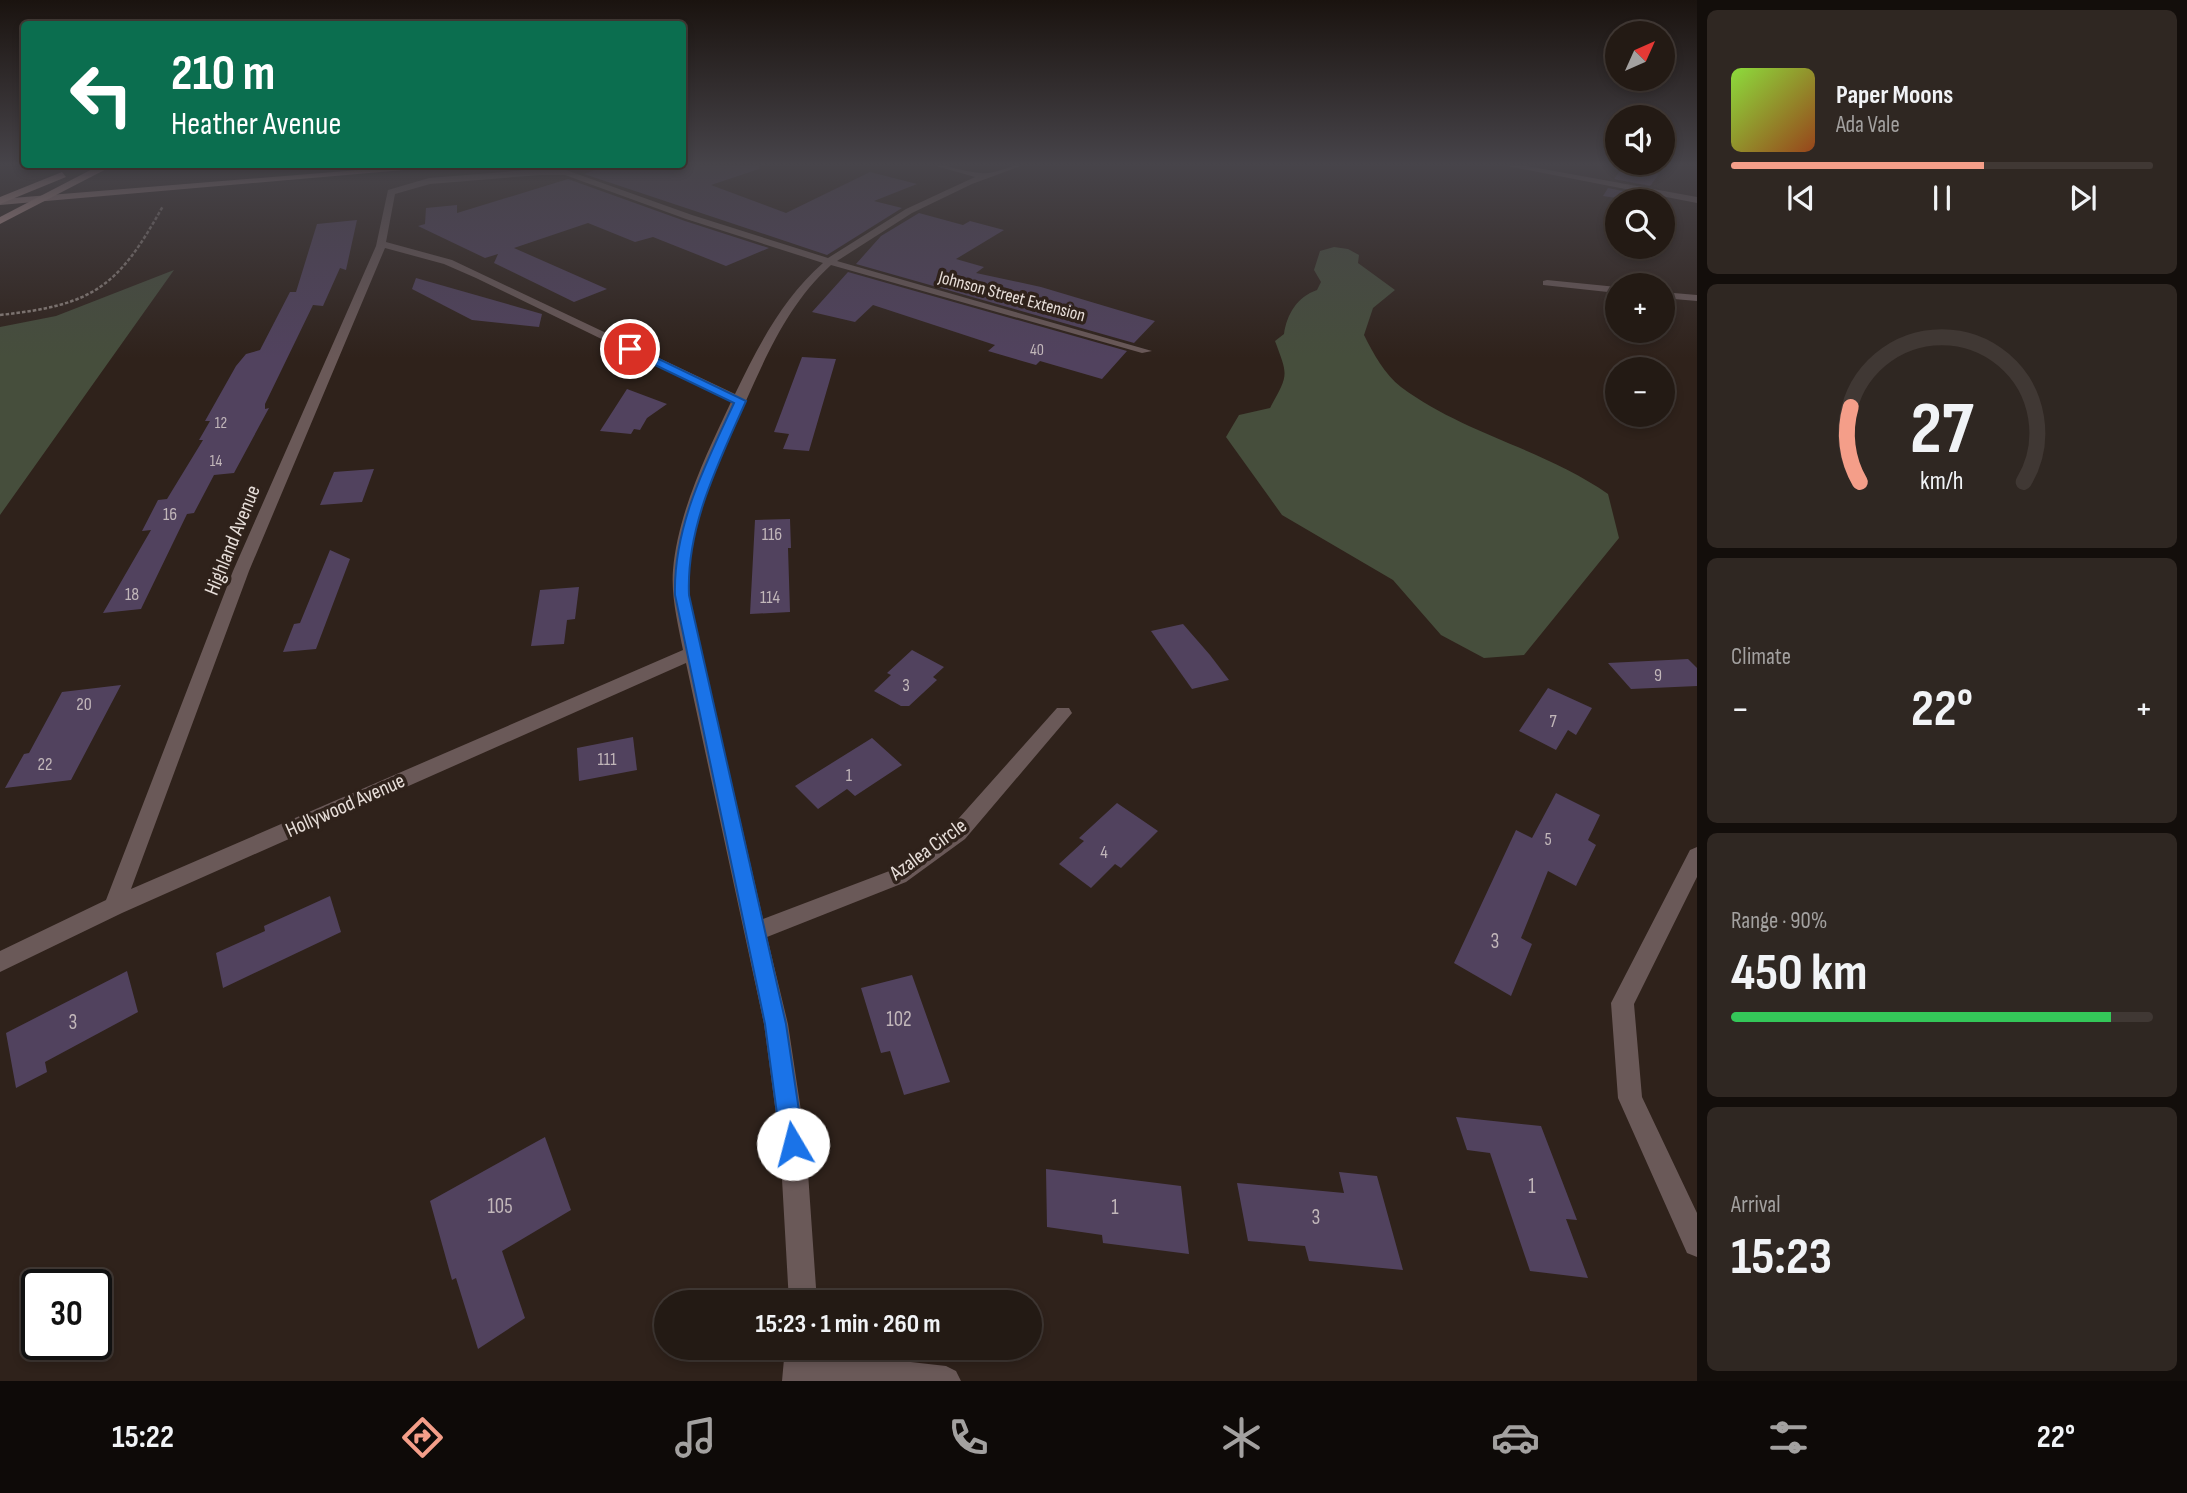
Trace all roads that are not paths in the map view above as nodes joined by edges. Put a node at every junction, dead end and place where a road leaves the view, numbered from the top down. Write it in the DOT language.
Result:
graph roads {
  1 [pos="384,228"];
  2 [pos="727,228"];
  3 [pos="882,228"];
  4 [pos="381,244"];
  5 [pos="830,260"];
  6 [pos="1547,283"];
  7 [pos="1605,289"];
  8 [pos="1675,296"];
  9 [pos="1697,298"];
  10 [pos="1146,351"];
  11 [pos="740,401"];
  12 [pos="692,653"];
  13 [pos="1063,713"];
  14 [pos="1697,856"];
  15 [pos="114,906"];
  16 [pos="755,933"];
  17 [pos="0,962"];
  18 [pos="1697,1243"];
  19 [pos="802,1290"];
  20 [pos="798,1364"];
  21 [pos="899,1378"];
  22 [pos="946,1381"];
  1 -- 4 [label="street, Highland Avenue"];
  2 -- 5 [label="street, Johnson Street Extension"];
  3 -- 5 [label="street"];
  4 -- 11 [label="street"];
  4 -- 15 [label="street, Highland Avenue"];
  5 -- 10 [label="street, Johnson Street Extension"];
  5 -- 11 [label="street"];
  6 -- 7 [label="street"];
  8 -- 9 [label="street"];
  11 -- 12 [label="street"];
  12 -- 15 [label="street, Hollywood Avenue"];
  12 -- 16 [label="street"];
  13 -- 16 [label="street, Azalea Circle"];
  14 -- 18 [label="street"];
  15 -- 17 [label="street, Hollywood Avenue"];
  16 -- 19 [label="street"];
  20 -- 21 [label="street"];
  21 -- 22 [label="street"];
}
